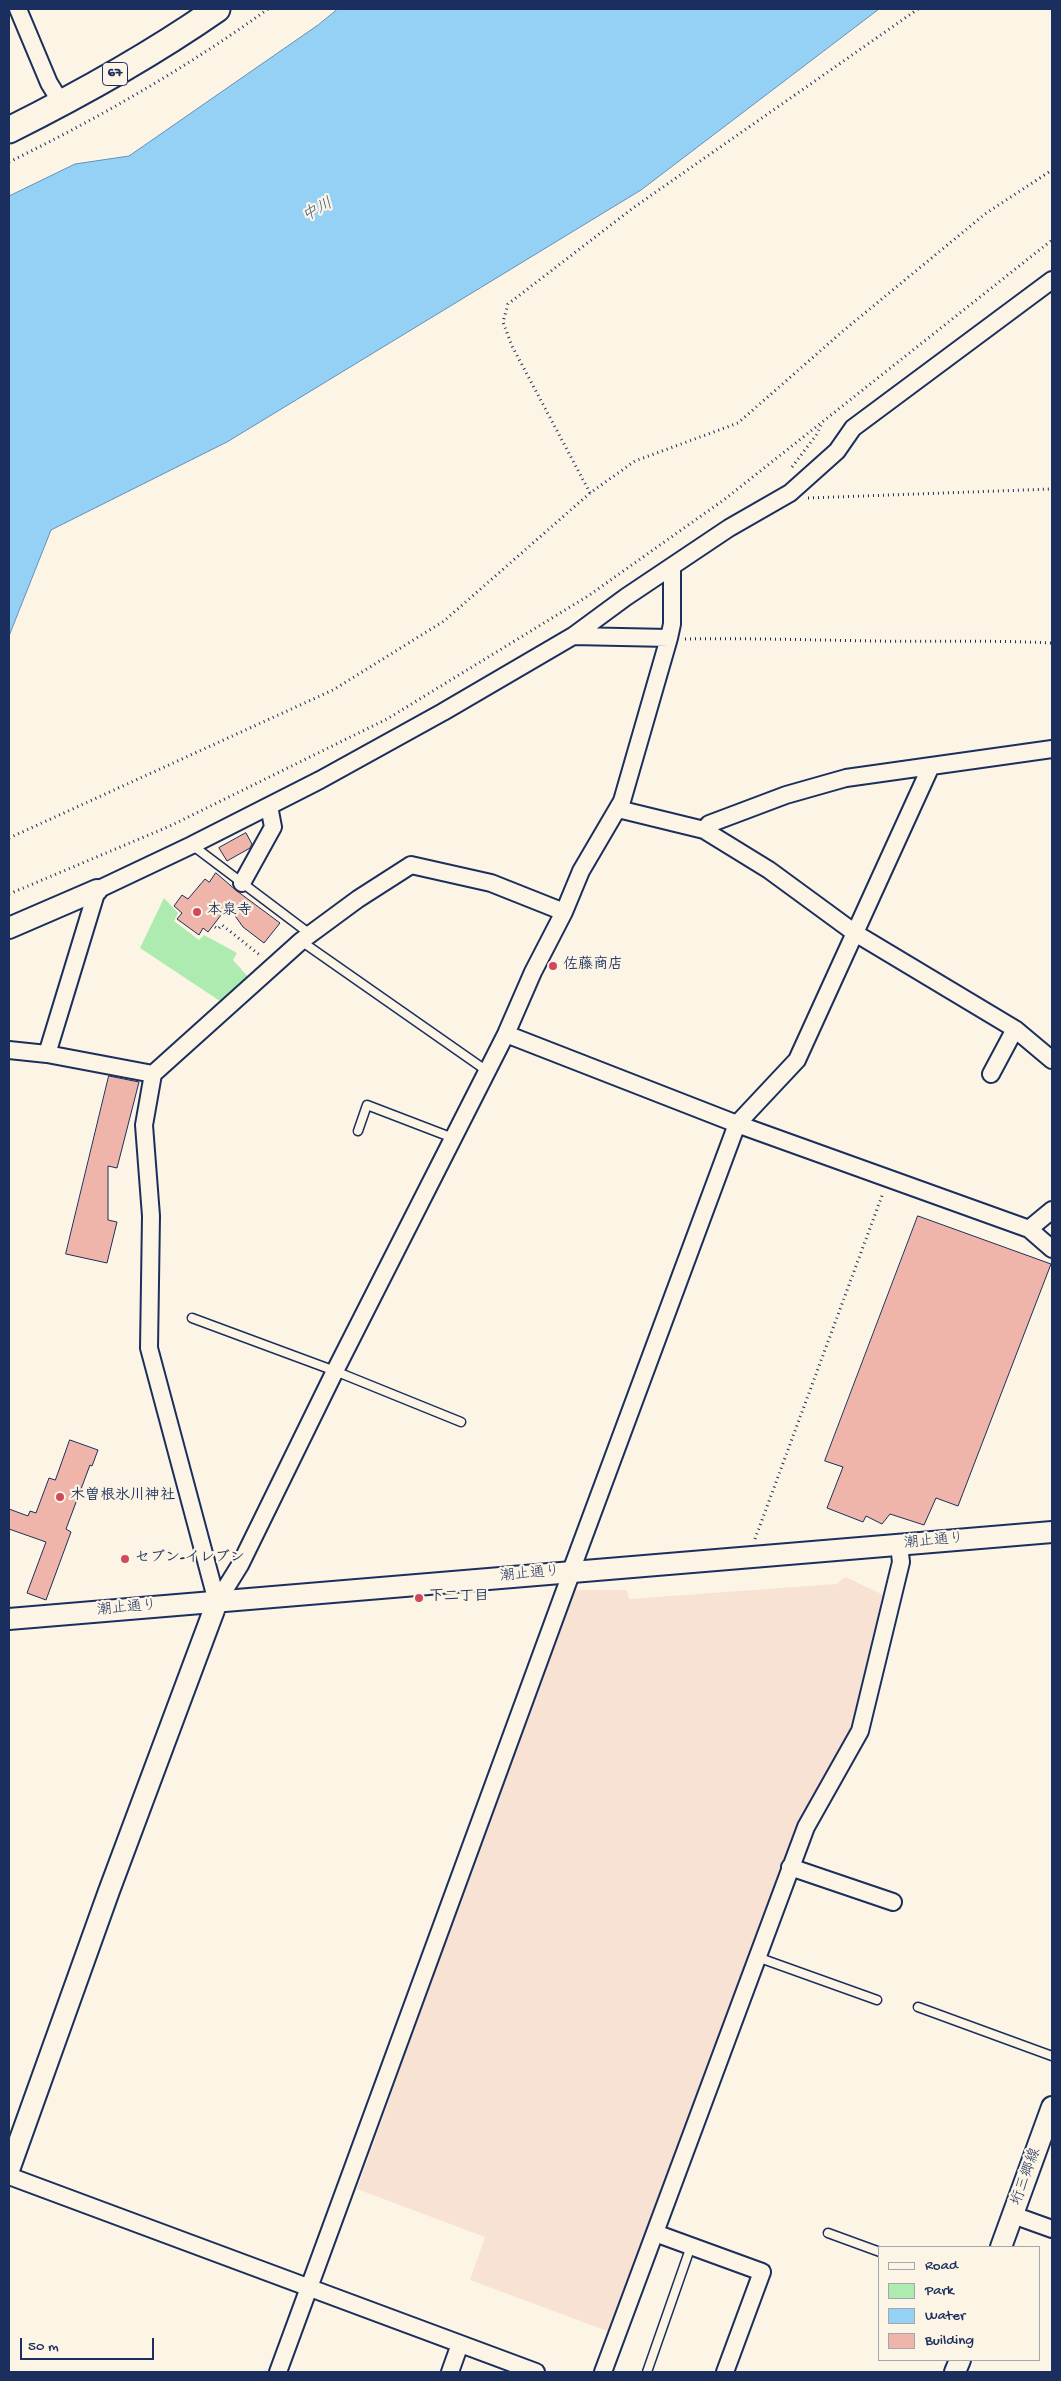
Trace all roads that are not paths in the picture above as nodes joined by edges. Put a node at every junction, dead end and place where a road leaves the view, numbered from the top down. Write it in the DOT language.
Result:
graph roads {
  1 [pos="18,9"];
  2 [pos="217,9"];
  3 [pos="62,104"];
  4 [pos="9,130"];
  5 [pos="1052,280"];
  6 [pos="672,566"];
  7 [pos="573,636"];
  8 [pos="669,638"];
  9 [pos="1052,749"];
  10 [pos="931,766"];
  11 [pos="269,806"];
  12 [pos="618,809"];
  13 [pos="704,830"];
  14 [pos="192,845"];
  15 [pos="242,883"];
  16 [pos="97,890"];
  17 [pos="564,912"];
  18 [pos="9,928"];
  19 [pos="855,933"];
  20 [pos="305,938"];
  21 [pos="1015,1028"];
  22 [pos="506,1034"];
  23 [pos="9,1050"];
  24 [pos="47,1054"];
  25 [pos="1051,1057"];
  26 [pos="487,1071"];
  27 [pos="153,1074"];
  28 [pos="991,1074"];
  29 [pos="737,1124"];
  30 [pos="358,1131"];
  31 [pos="453,1138"];
  32 [pos="1052,1210"];
  33 [pos="1029,1229"];
  34 [pos="1052,1248"];
  35 [pos="192,1318"];
  36 [pos="335,1371"];
  37 [pos="461,1422"];
  38 [pos="1052,1532"];
  39 [pos="899,1545"];
  40 [pos="571,1571"];
  41 [pos="217,1602"];
  42 [pos="9,1618"];
  43 [pos="790,1867"];
  44 [pos="893,1902"];
  45 [pos="757,1957"];
  46 [pos="877,2000"];
  47 [pos="918,2007"];
  48 [pos="1052,2056"];
  49 [pos="1052,2107"];
  50 [pos="9,2170"];
  51 [pos="9,2176"];
  52 [pos="1013,2215"];
  53 [pos="1052,2229"];
  54 [pos="655,2233"];
  55 [pos="828,2233"];
  56 [pos="691,2246"];
  57 [pos="1001,2246"];
  58 [pos="878,2251"];
  59 [pos="309,2287"];
  60 [pos="460,2344"];
  61 [pos="278,2372"];
  62 [pos="450,2372"];
  63 [pos="536,2372"];
  64 [pos="603,2372"];
  65 [pos="647,2372"];
  66 [pos="725,2372"];
  1 -- 3 [label="street"];
  2 -- 3 [label="main road, 67"];
  3 -- 4 [label="main road, 67"];
  5 -- 6 [label="street"];
  6 -- 7 [label="street"];
  6 -- 8 [label="street"];
  7 -- 8 [label="street"];
  7 -- 11 [label="street"];
  8 -- 12 [label="street"];
  9 -- 10 [label="street"];
  10 -- 13 [label="street"];
  10 -- 19 [label="street"];
  11 -- 14 [label="street"];
  11 -- 15 [label="street"];
  12 -- 13 [label="street"];
  12 -- 17 [label="street"];
  13 -- 19 [label="street"];
  14 -- 15 [label="lane"];
  14 -- 16 [label="street"];
  15 -- 20 [label="lane"];
  16 -- 18 [label="street"];
  16 -- 24 [label="street"];
  17 -- 20 [label="street"];
  17 -- 22 [label="street"];
  19 -- 21 [label="street"];
  19 -- 29 [label="street"];
  20 -- 26 [label="lane"];
  20 -- 27 [label="street"];
  21 -- 25 [label="street"];
  21 -- 28 [label="street"];
  22 -- 26 [label="street"];
  22 -- 29 [label="street"];
  23 -- 24 [label="street"];
  24 -- 27 [label="street"];
  26 -- 31 [label="street"];
  27 -- 41 [label="street"];
  29 -- 33 [label="street"];
  29 -- 40 [label="street"];
  30 -- 31 [label="lane"];
  31 -- 36 [label="street"];
  32 -- 33 [label="street"];
  33 -- 34 [label="street"];
  35 -- 36 [label="lane"];
  36 -- 37 [label="lane"];
  36 -- 41 [label="street"];
  38 -- 39 [label="street, 潮止通り"];
  39 -- 40 [label="street, 潮止通り"];
  39 -- 43 [label="street"];
  40 -- 41 [label="street, 潮止通り"];
  40 -- 59 [label="street"];
  41 -- 42 [label="street, 潮止通り"];
  41 -- 50 [label="street"];
  43 -- 44 [label="street"];
  43 -- 45 [label="street"];
  45 -- 46 [label="lane"];
  45 -- 54 [label="street"];
  47 -- 48 [label="lane"];
  49 -- 52 [label="street, 垳三郷線"];
  51 -- 59 [label="street"];
  52 -- 53 [label="street"];
  52 -- 57 [label="street, 垳三郷線"];
  54 -- 56 [label="street"];
  54 -- 64 [label="street"];
  55 -- 58 [label="lane"];
  56 -- 65 [label="lane"];
  56 -- 66 [label="street"];
  59 -- 60 [label="street"];
  59 -- 61 [label="street"];
  60 -- 62 [label="street"];
  60 -- 63 [label="street"];
}
